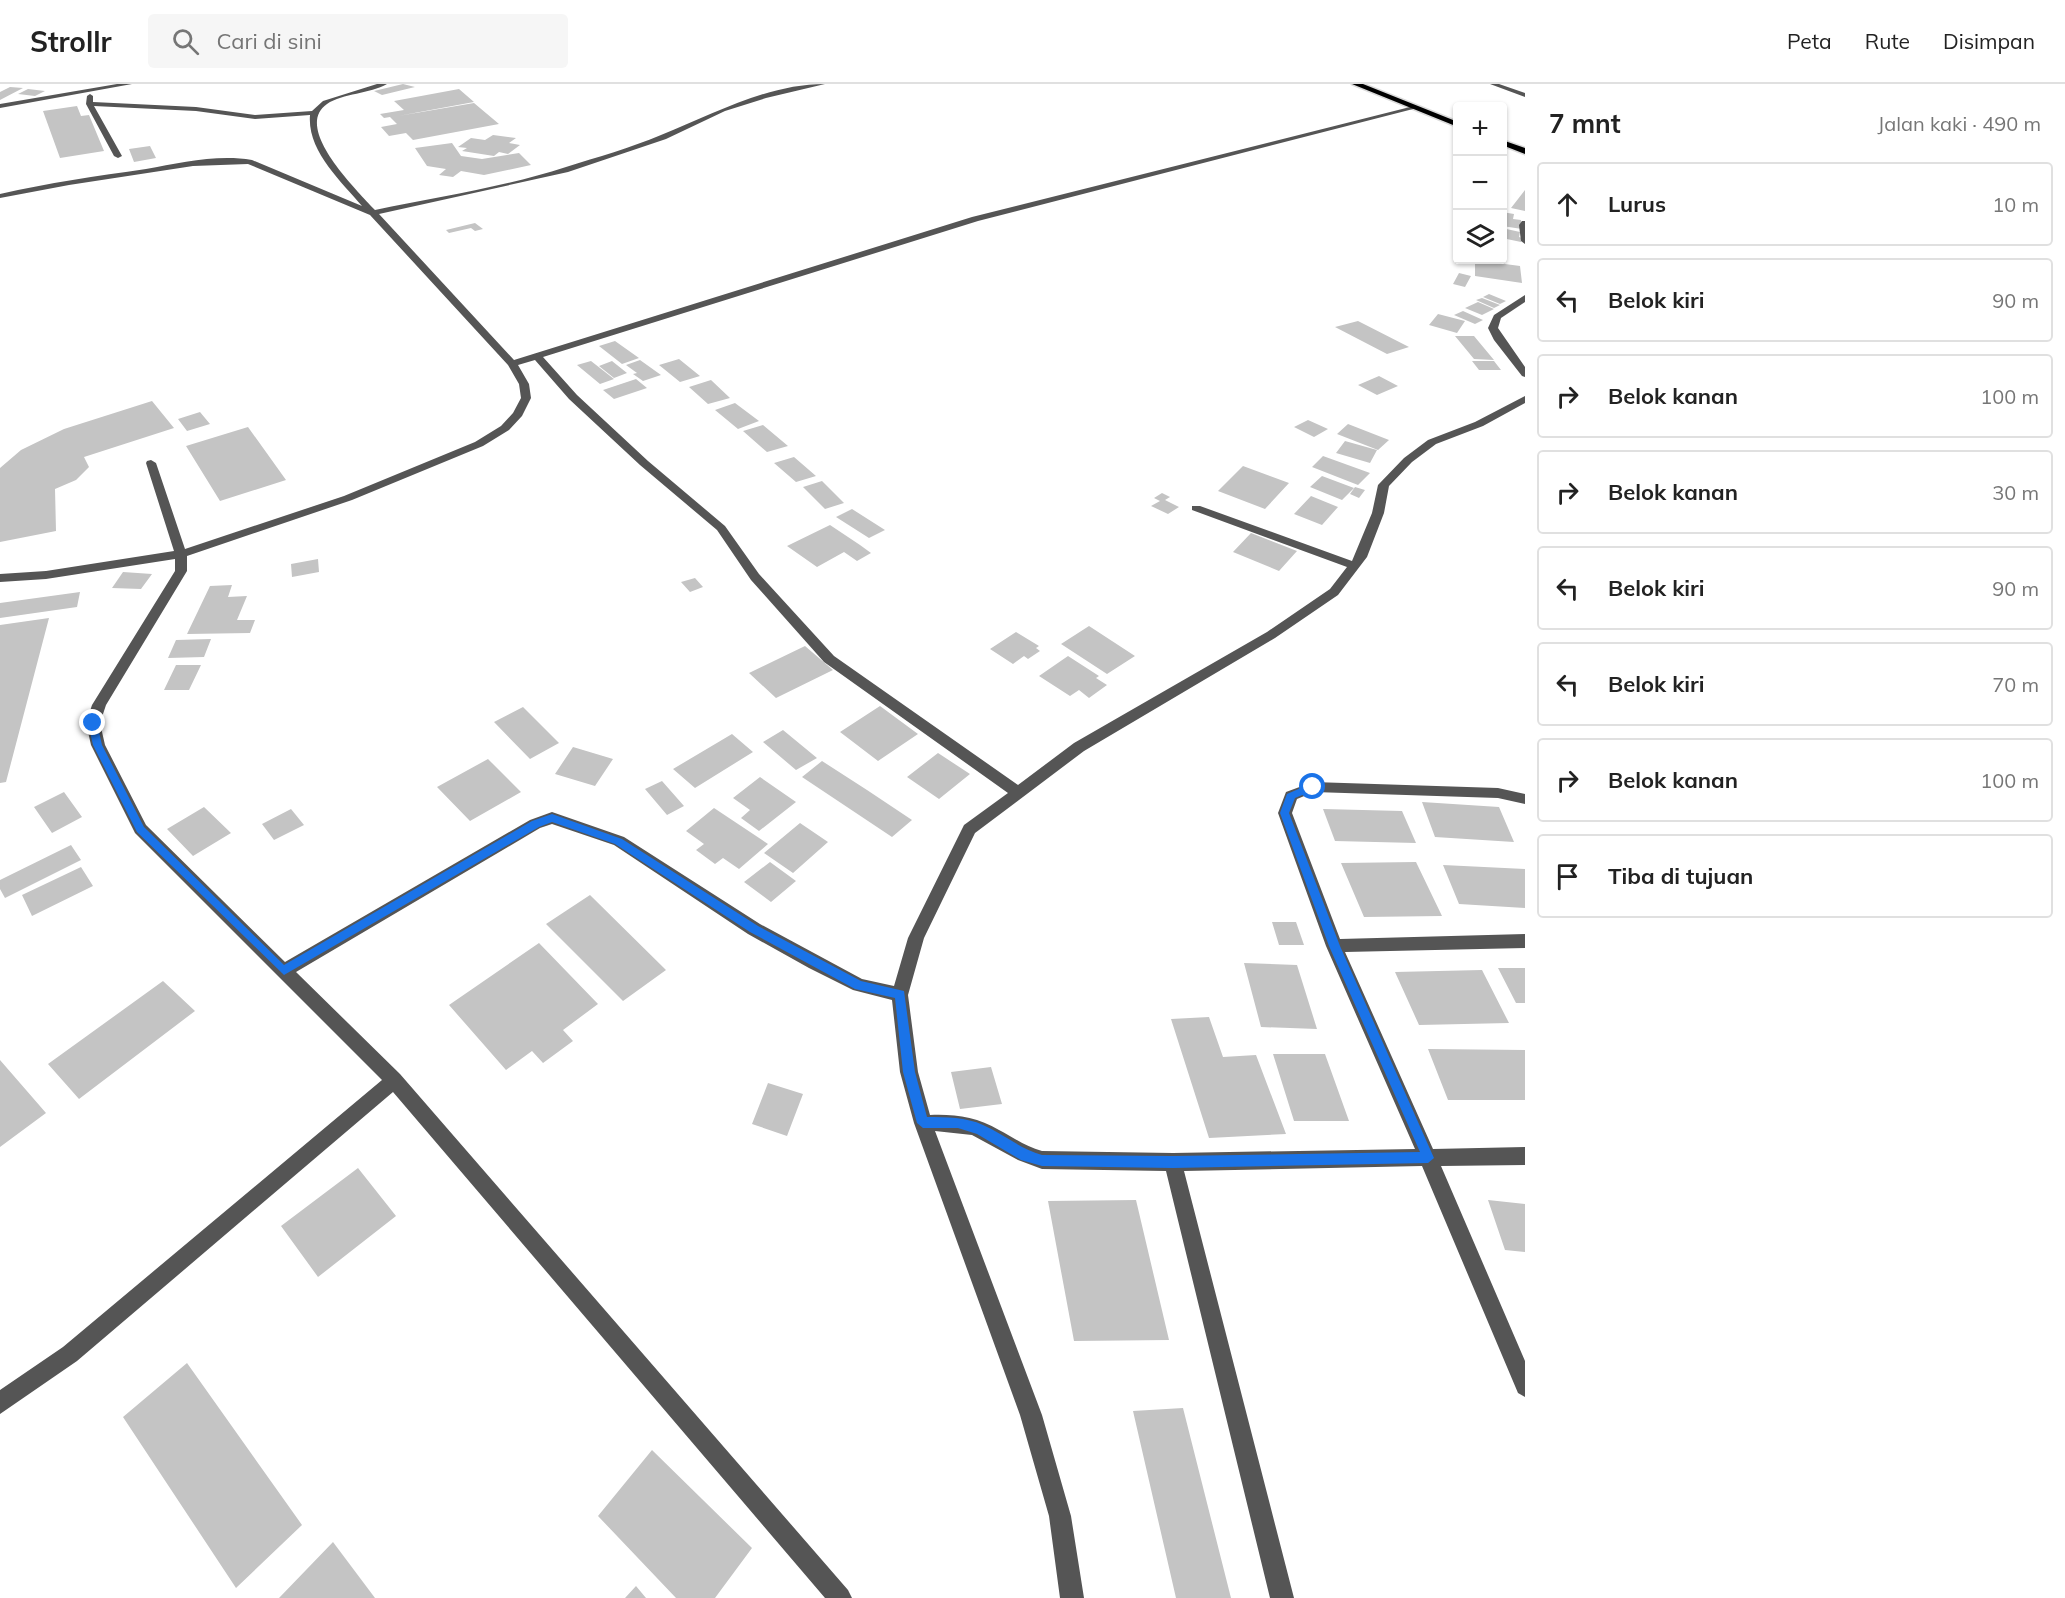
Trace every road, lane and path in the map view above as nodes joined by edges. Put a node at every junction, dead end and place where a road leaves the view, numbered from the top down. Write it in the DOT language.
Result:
graph roads {
  1 [pos="102,84"];
  2 [pos="129,84"];
  3 [pos="384,84"];
  4 [pos="822,84"];
  5 [pos="1356,84"];
  6 [pos="1493,84"];
  7 [pos="92,91"];
  8 [pos="1524,94"];
  9 [pos="89,104"];
  10 [pos="0,106"];
  11 [pos="1414,108"];
  12 [pos="314,113"];
  13 [pos="1453,123"];
  14 [pos="1507,144"];
  15 [pos="1525,151"];
  16 [pos="118,156"];
  17 [pos="0,196"];
  18 [pos="373,213"];
  19 [pos="1525,223"];
  20 [pos="1525,241"];
  21 [pos="1525,298"];
  22 [pos="537,356"];
  23 [pos="512,364"];
  24 [pos="1525,374"];
  25 [pos="1525,399"];
  26 [pos="151,463"];
  27 [pos="1196,508"];
  28 [pos="181,554"];
  29 [pos="1354,566"];
  30 [pos="0,578"];
  31 [pos="1017,792"];
  32 [pos="1525,799"];
  33 [pos="1525,941"];
  34 [pos="1334,946"];
  35 [pos="284,971"];
  36 [pos="900,994"];
  37 [pos="394,1080"];
  38 [pos="923,1123"];
  39 [pos="1525,1156"];
  40 [pos="1428,1158"];
  41 [pos="1173,1162"];
  42 [pos="1525,1386"];
  43 [pos="0,1403"];
  44 [pos="840,1598"];
  45 [pos="1072,1598"];
  46 [pos="1282,1598"];
  1 -- 7 [label="street"];
  2 -- 7 [label="street"];
  3 -- 12 [label="street"];
  4 -- 18 [label="street"];
  5 -- 11 [label="highway"];
  6 -- 8 [label="street"];
  7 -- 9 [label="street"];
  7 -- 10 [label="street"];
  9 -- 12 [label="street"];
  9 -- 16 [label="street"];
  11 -- 13 [label="highway"];
  11 -- 22 [label="street"];
  12 -- 18 [label="street"];
  14 -- 15 [label="highway"];
  17 -- 18 [label="street"];
  18 -- 23 [label="street"];
  19 -- 20 [label="street"];
  21 -- 24 [label="street"];
  22 -- 23 [label="street"];
  22 -- 31 [label="street"];
  23 -- 28 [label="street"];
  25 -- 29 [label="street"];
  26 -- 28 [label="street"];
  27 -- 29 [label="street"];
  28 -- 30 [label="street"];
  28 -- 35 [label="street"];
  29 -- 31 [label="street"];
  31 -- 36 [label="street"];
  32 -- 34 [label="street"];
  33 -- 34 [label="street"];
  34 -- 40 [label="street"];
  35 -- 36 [label="street"];
  35 -- 37 [label="street"];
  36 -- 38 [label="street"];
  37 -- 43 [label="street"];
  37 -- 44 [label="street"];
  38 -- 41 [label="street"];
  38 -- 45 [label="street"];
  39 -- 40 [label="street"];
  40 -- 41 [label="street"];
  40 -- 42 [label="street"];
  41 -- 46 [label="street"];
}
